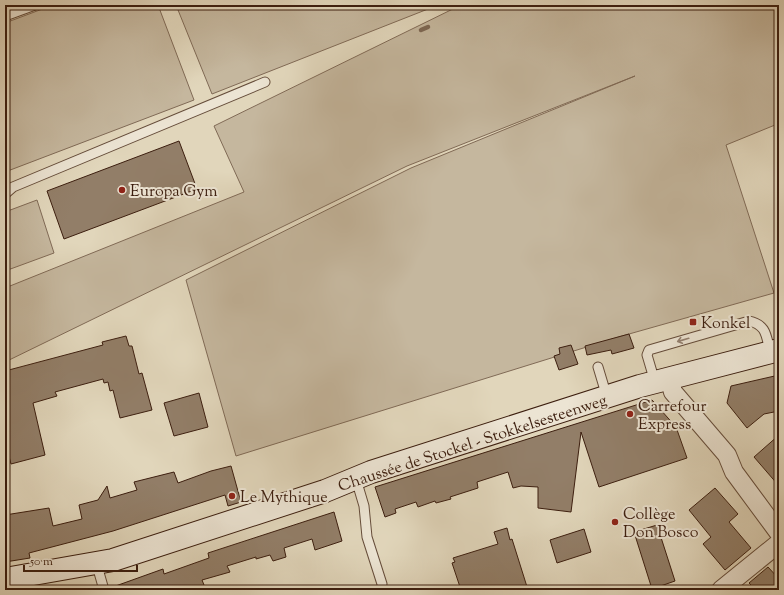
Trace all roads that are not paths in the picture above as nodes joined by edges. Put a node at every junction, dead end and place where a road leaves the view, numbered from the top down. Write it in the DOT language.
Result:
graph roads {
  1 [pos="35,5"];
  2 [pos="5,16"];
  3 [pos="265,82"];
  4 [pos="5,194"];
  5 [pos="774,350"];
  6 [pos="598,367"];
  7 [pos="662,380"];
  8 [pos="607,397"];
  9 [pos="356,479"];
  10 [pos="779,532"];
  11 [pos="779,543"];
  12 [pos="96,562"];
  13 [pos="5,579"];
  14 [pos="382,584"];
  15 [pos="104,590"];
  16 [pos="722,590"];
  1 -- 2 [label="lane"];
  3 -- 4 [label="lane"];
  5 -- 7 [label="street, Chaussée de Stockel - Stokkelsesteenweg"];
  5 -- 7 [label="lane, one-way"];
  6 -- 8 [label="lane"];
  7 -- 8 [label="street, Chaussée de Stockel - Stokkelsesteenweg"];
  7 -- 10 [label="street"];
  8 -- 9 [label="street, Chaussée de Stockel - Stokkelsesteenweg"];
  9 -- 12 [label="street, Chaussée de Stockel - Stokkelsesteenweg"];
  9 -- 14 [label="lane"];
  11 -- 16 [label="street"];
  12 -- 13 [label="street, Chaussée de Stockel - Stokkelsesteenweg"];
  12 -- 15 [label="lane"];
}
